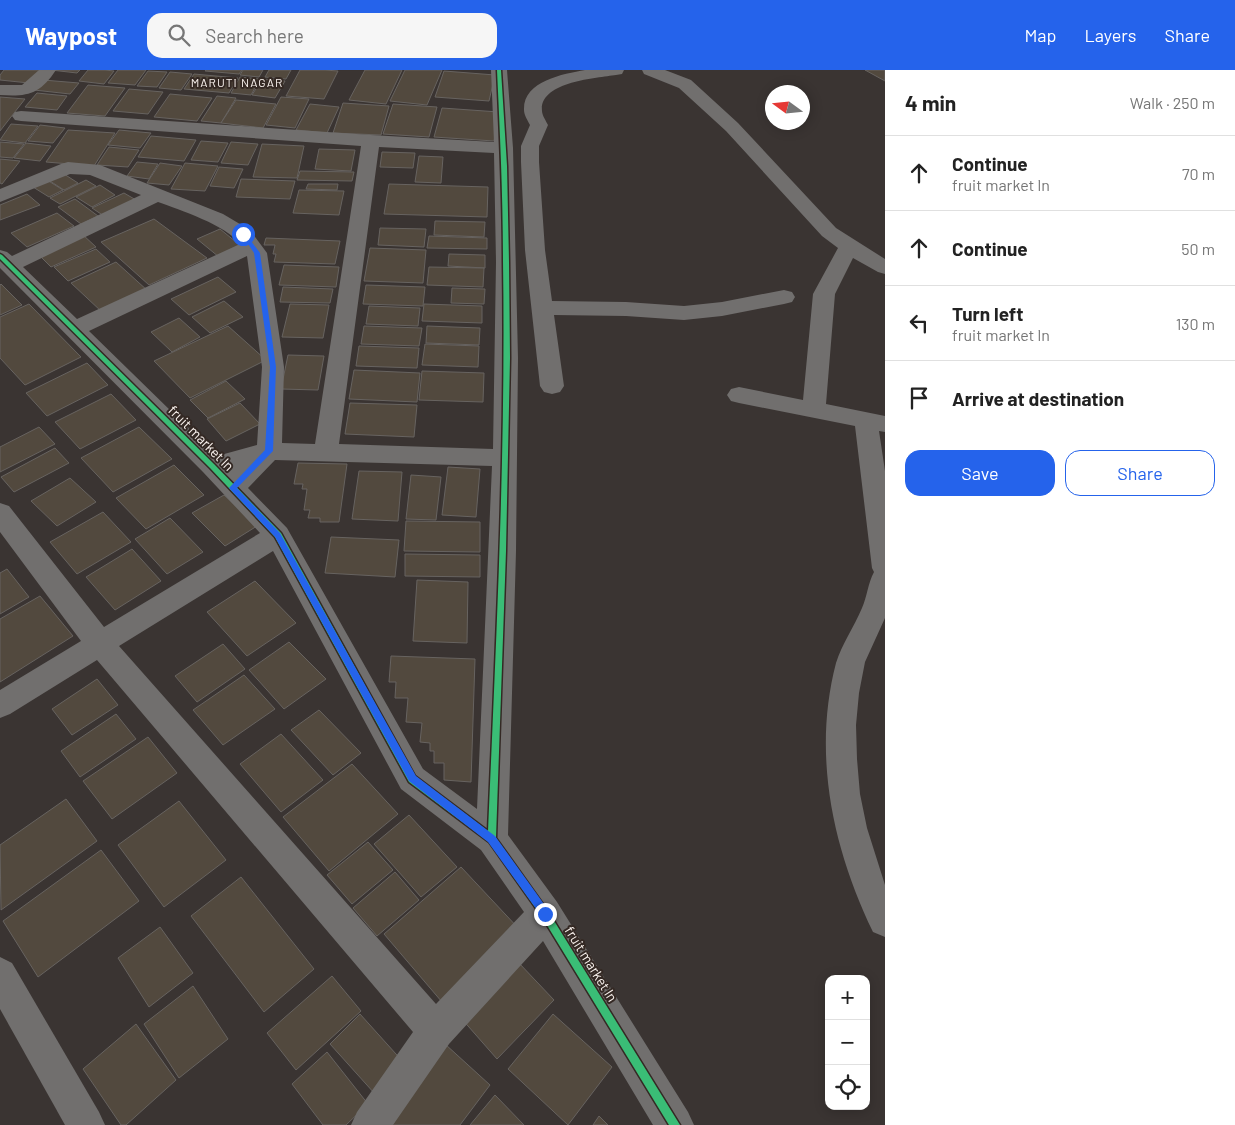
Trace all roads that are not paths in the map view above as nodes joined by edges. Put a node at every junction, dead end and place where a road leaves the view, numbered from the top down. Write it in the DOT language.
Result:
graph roads {
  1 [pos="48,70"];
  2 [pos="499,70"];
  3 [pos="616,70"];
  4 [pos="650,70"];
  5 [pos="0,90"];
  6 [pos="21,116"];
  7 [pos="371,141"];
  8 [pos="504,148"];
  9 [pos="158,194"];
  10 [pos="0,196"];
  11 [pos="251,246"];
  12 [pos="849,246"];
  13 [pos="5,260"];
  14 [pos="885,268"];
  15 [pos="784,297"];
  16 [pos="542,308"];
  17 [pos="74,328"];
  18 [pos="552,386"];
  19 [pos="739,395"];
  20 [pos="814,410"];
  21 [pos="875,423"];
  22 [pos="269,451"];
  23 [pos="326,451"];
  24 [pos="506,458"];
  25 [pos="212,466"];
  26 [pos="233,488"];
  27 [pos="0,513"];
  28 [pos="278,535"];
  29 [pos="885,568"];
  30 [pos="883,591"];
  31 [pos="100,644"];
  32 [pos="0,705"];
  33 [pos="492,839"];
  34 [pos="545,914"];
  35 [pos="885,920"];
  36 [pos="0,975"];
  37 [pos="436,1031"];
  38 [pos="86,1125"];
  39 [pos="370,1125"];
  40 [pos="675,1125"];
  1 -- 5 [label="street"];
  2 -- 8 [label="street"];
  3 -- 16 [label="street"];
  4 -- 12 [label="street"];
  6 -- 7 [label="street"];
  7 -- 8 [label="street"];
  7 -- 23 [label="street"];
  8 -- 24 [label="street"];
  9 -- 10 [label="street"];
  9 -- 11 [label="street"];
  9 -- 13 [label="street"];
  11 -- 17 [label="street"];
  11 -- 22 [label="street"];
  12 -- 14 [label="street"];
  12 -- 20 [label="street"];
  13 -- 17 [label="street, fruit market ln"];
  15 -- 16 [label="street"];
  16 -- 18 [label="street"];
  17 -- 25 [label="street, fruit market ln"];
  19 -- 20 [label="street"];
  20 -- 21 [label="street"];
  21 -- 29 [label="street"];
  22 -- 23 [label="street"];
  22 -- 25 [label="street"];
  22 -- 26 [label="street"];
  23 -- 24 [label="street"];
  24 -- 33 [label="street"];
  25 -- 26 [label="street, fruit market ln"];
  26 -- 28 [label="street, fruit market ln"];
  27 -- 31 [label="street"];
  28 -- 31 [label="street"];
  28 -- 33 [label="street, fruit market ln"];
  30 -- 35 [label="street"];
  31 -- 32 [label="street"];
  31 -- 37 [label="street"];
  33 -- 34 [label="street, fruit market ln"];
  34 -- 37 [label="street"];
  34 -- 40 [label="street, fruit market ln"];
  36 -- 38 [label="street"];
  37 -- 39 [label="street"];
}
